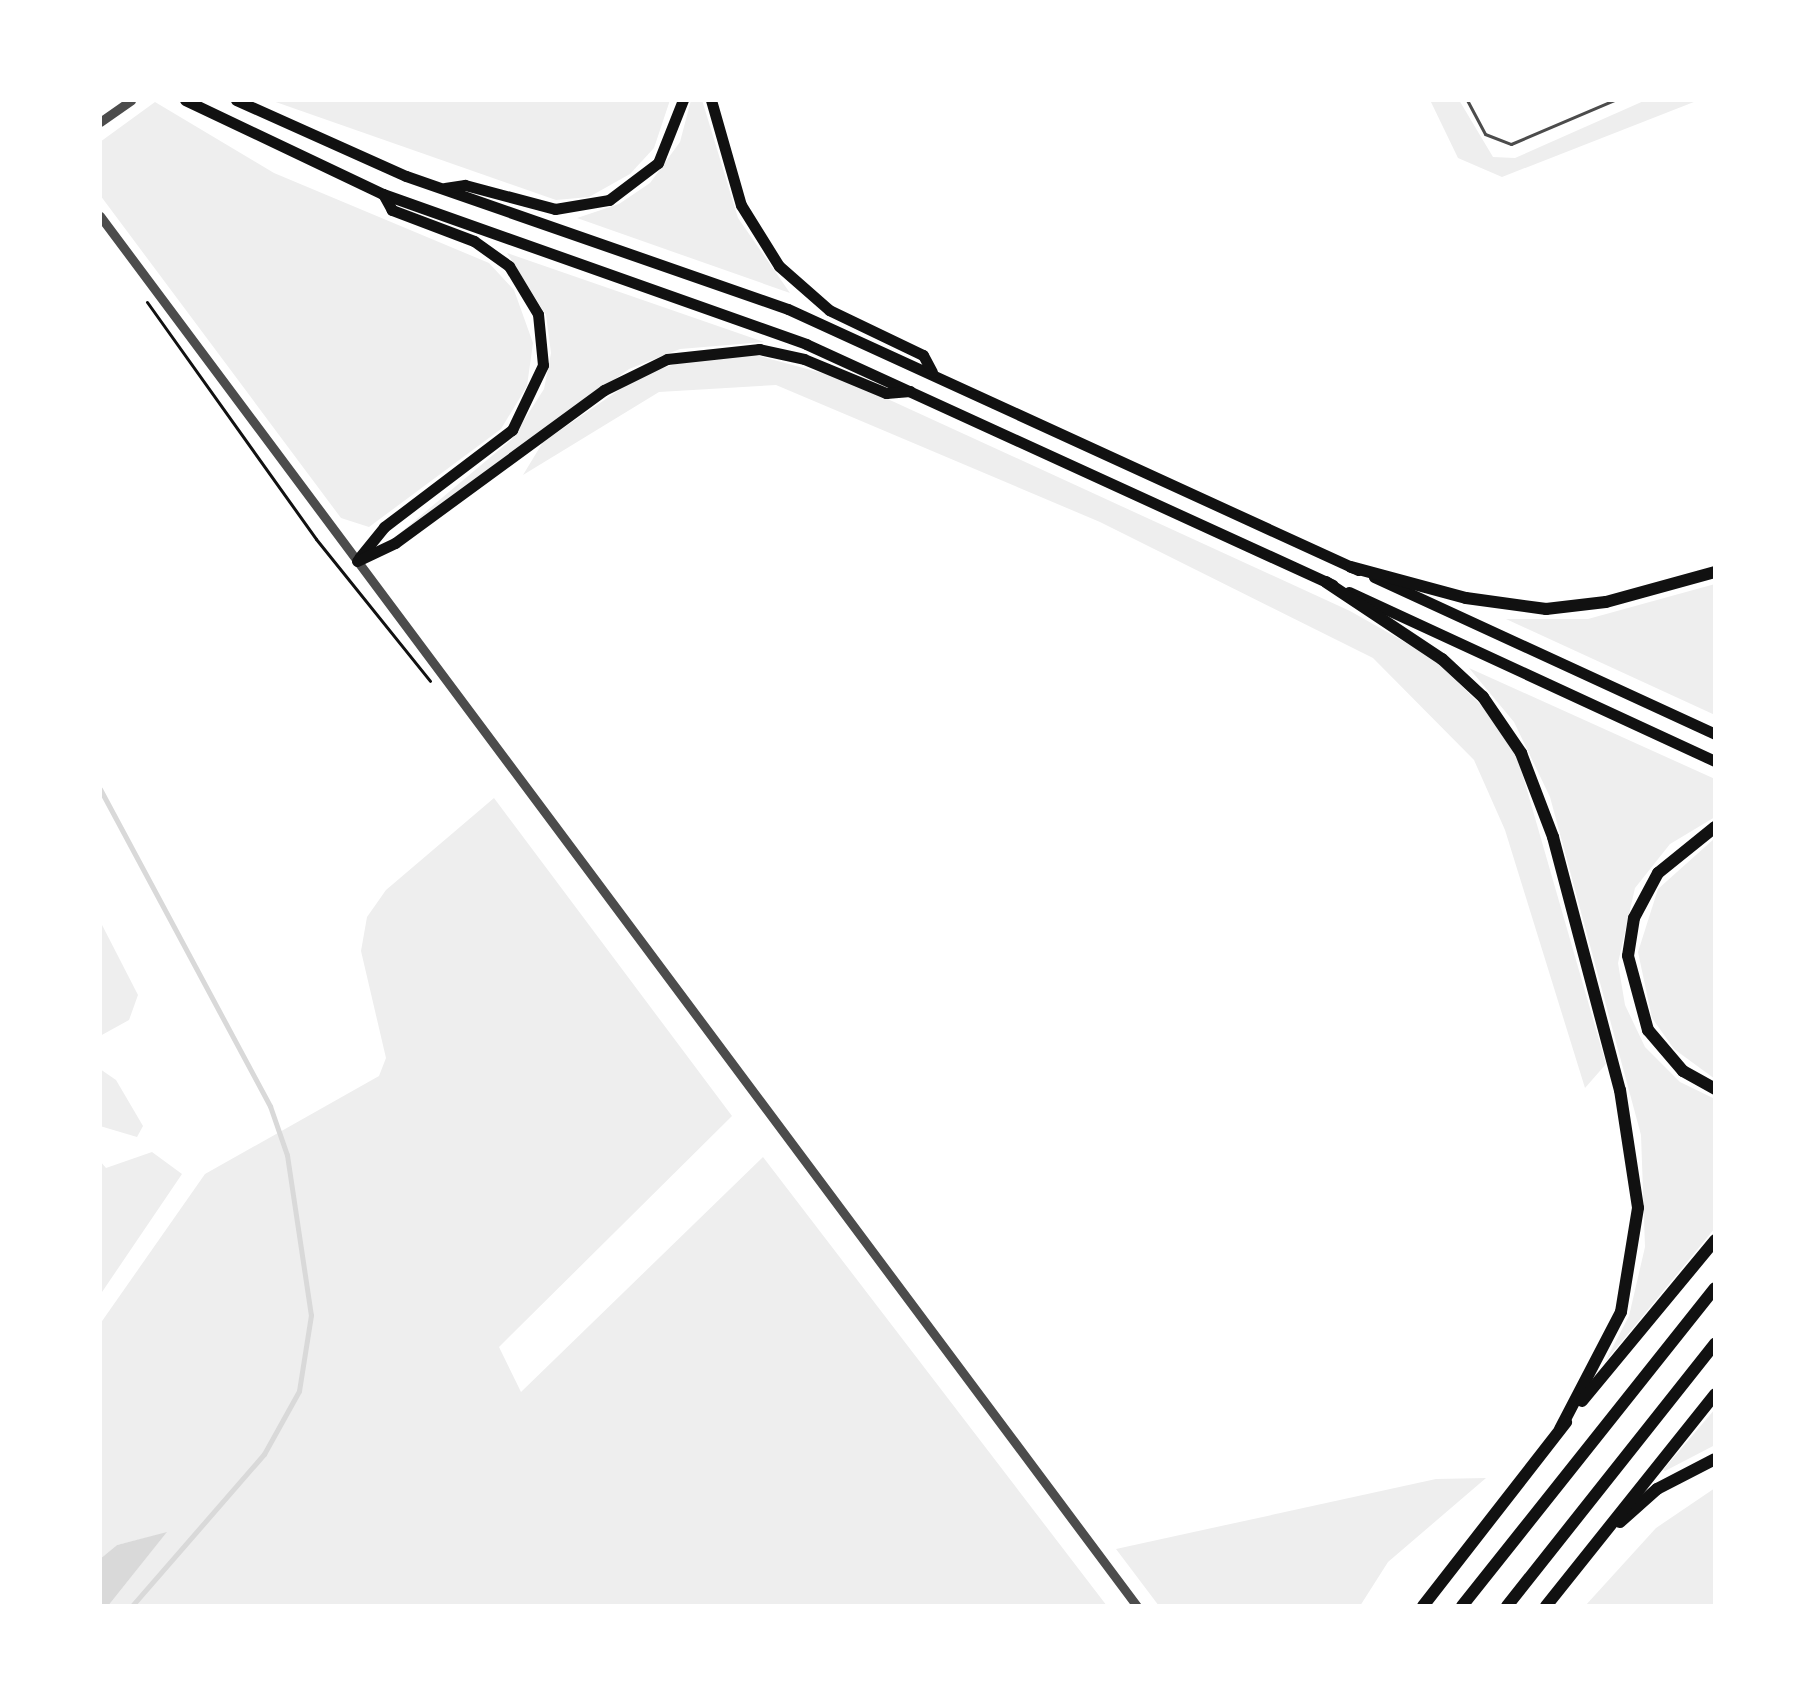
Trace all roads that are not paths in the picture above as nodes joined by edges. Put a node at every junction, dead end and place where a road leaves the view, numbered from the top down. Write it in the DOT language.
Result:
graph roads {
  1 [pos="131,100"];
  2 [pos="185,100"];
  3 [pos="236,100"];
  4 [pos="683,100"];
  5 [pos="711,100"];
  6 [pos="1467,100"];
  7 [pos="1614,100"];
  8 [pos="100,122"];
  9 [pos="440,188"];
  10 [pos="383,194"];
  11 [pos="100,216"];
  12 [pos="932,372"];
  13 [pos="911,391"];
  14 [pos="357,561"];
  15 [pos="1351,567"];
  16 [pos="1715,572"];
  17 [pos="1326,582"];
  18 [pos="1715,734"];
  19 [pos="1715,761"];
  20 [pos="1715,827"];
  21 [pos="1715,1089"];
  22 [pos="1715,1240"];
  23 [pos="1715,1288"];
  24 [pos="1715,1344"];
  25 [pos="1715,1394"];
  26 [pos="1560,1429"];
  27 [pos="1715,1459"];
  28 [pos="1572,1570"];
  29 [pos="1137,1606"];
  30 [pos="1423,1606"];
  31 [pos="1462,1606"];
  32 [pos="1507,1606"];
  33 [pos="1546,1606"];
  1 -- 8 [label="street"];
  2 -- 10 [label="highway"];
  3 -- 9 [label="highway"];
  4 -- 9 [label="highway"];
  5 -- 12 [label="highway"];
  6 -- 7 [label="lane"];
  9 -- 12 [label="highway"];
  10 -- 13 [label="highway"];
  10 -- 14 [label="highway"];
  11 -- 14 [label="street"];
  12 -- 15 [label="highway"];
  13 -- 14 [label="highway"];
  13 -- 17 [label="highway"];
  14 -- 29 [label="street"];
  15 -- 16 [label="highway"];
  15 -- 18 [label="highway"];
  17 -- 19 [label="highway"];
  17 -- 26 [label="highway"];
  20 -- 21 [label="highway"];
  22 -- 26 [label="highway"];
  23 -- 31 [label="highway"];
  24 -- 32 [label="highway"];
  25 -- 28 [label="highway"];
  26 -- 30 [label="highway"];
  27 -- 28 [label="highway"];
  28 -- 33 [label="highway"];
}
